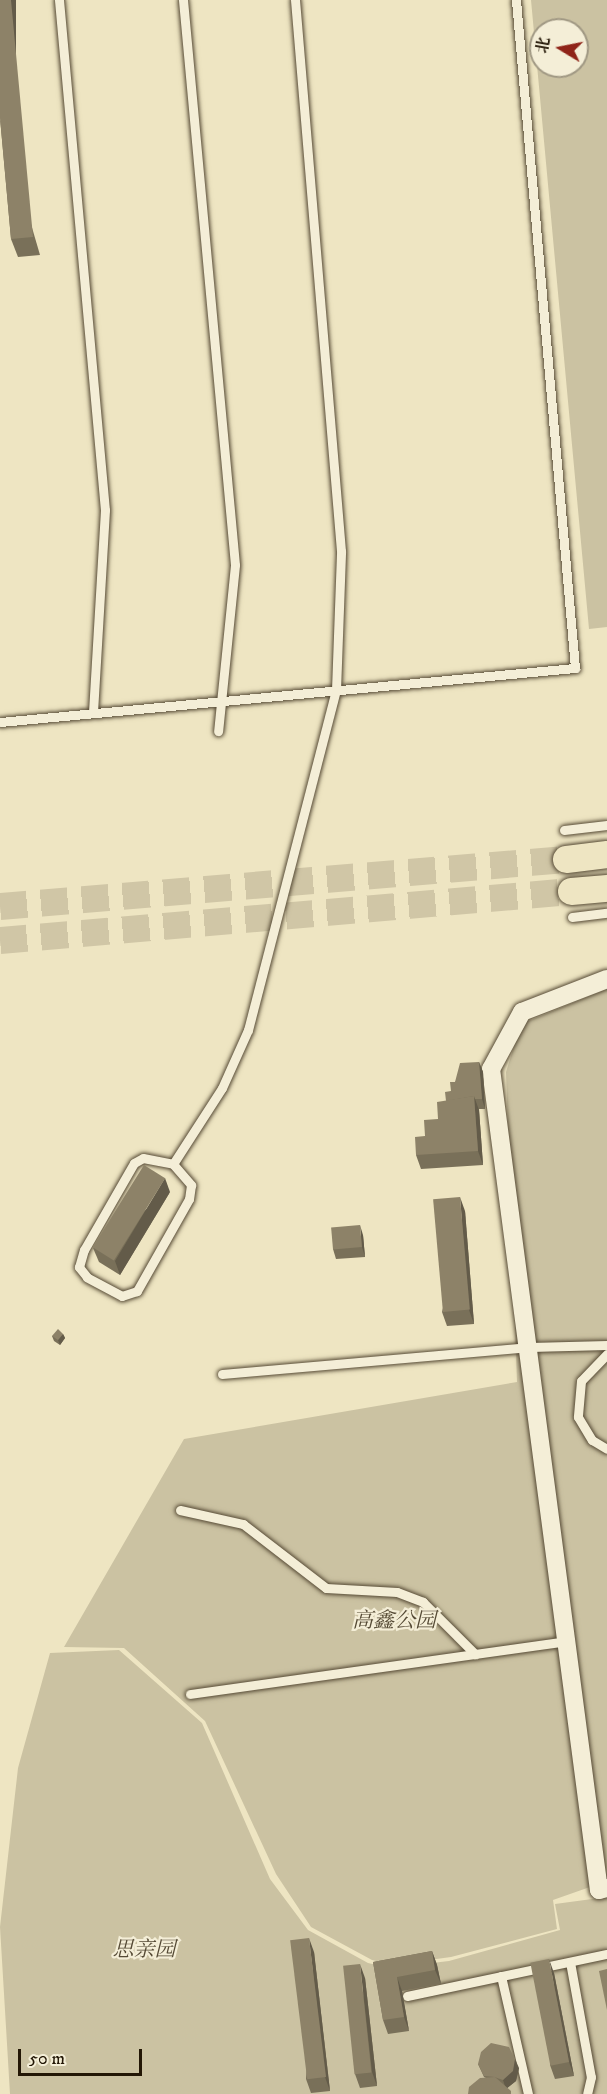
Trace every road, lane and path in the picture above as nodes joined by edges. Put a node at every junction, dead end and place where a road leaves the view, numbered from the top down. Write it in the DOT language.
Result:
graph roads {
  1 [pos="59,0"];
  2 [pos="183,0"];
  3 [pos="295,0"];
  4 [pos="516,0"];
  5 [pos="336,690"];
  6 [pos="224,701"];
  7 [pos="93,713"];
  8 [pos="0,722"];
  9 [pos="218,731"];
  10 [pos="607,825"];
  11 [pos="564,830"];
  12 [pos="607,854"];
  13 [pos="566,859"];
  14 [pos="607,888"];
  15 [pos="571,904"];
  16 [pos="607,913"];
  17 [pos="607,979"];
  18 [pos="172,1164"];
  19 [pos="607,1346"];
  20 [pos="530,1347"];
  21 [pos="607,1354"];
  22 [pos="222,1374"];
  23 [pos="607,1449"];
  24 [pos="180,1510"];
  25 [pos="568,1641"];
  26 [pos="475,1654"];
  27 [pos="190,1695"];
  28 [pos="607,1888"];
  29 [pos="607,1954"];
  30 [pos="570,1962"];
  31 [pos="501,1976"];
  32 [pos="407,1996"];
  33 [pos="528,2094"];
  34 [pos="587,2094"];
  1 -- 7 [label="lane"];
  2 -- 6 [label="lane"];
  3 -- 5 [label="lane"];
  4 -- 5 [label="lane"];
  5 -- 6 [label="lane"];
  5 -- 18 [label="lane"];
  6 -- 7 [label="lane"];
  6 -- 9 [label="lane"];
  7 -- 8 [label="lane"];
  10 -- 11 [label="lane"];
  12 -- 13 [label="main road"];
  14 -- 15 [label="main road"];
  15 -- 16 [label="lane"];
  17 -- 20 [label="street"];
  18 -- 18 [label="lane"];
  19 -- 20 [label="lane"];
  20 -- 22 [label="lane"];
  20 -- 25 [label="street"];
  21 -- 23 [label="lane"];
  24 -- 26 [label="lane"];
  25 -- 26 [label="lane"];
  25 -- 28 [label="street"];
  26 -- 27 [label="lane"];
  29 -- 30 [label="lane"];
  30 -- 31 [label="lane"];
  30 -- 34 [label="lane"];
  31 -- 32 [label="lane"];
  31 -- 33 [label="lane"];
}
